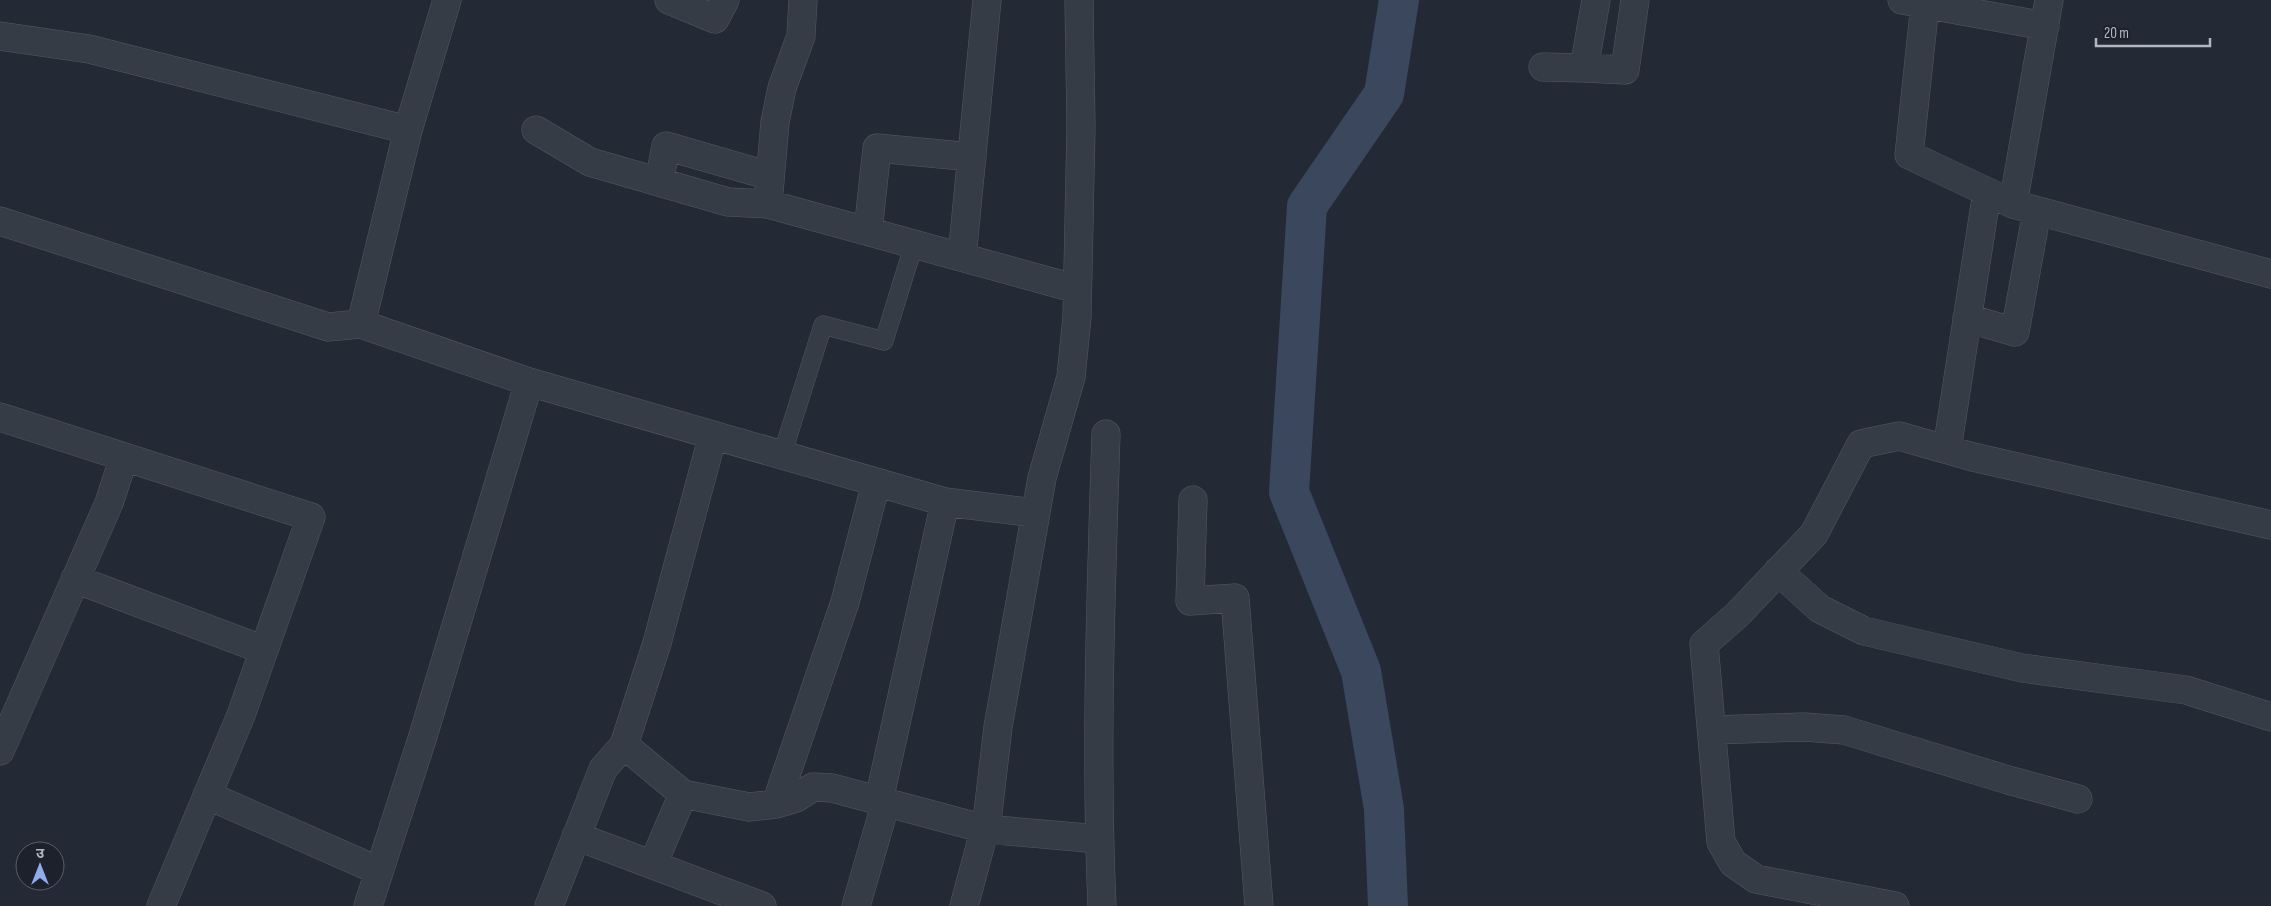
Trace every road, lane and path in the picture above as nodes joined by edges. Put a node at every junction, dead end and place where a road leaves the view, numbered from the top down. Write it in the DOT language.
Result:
graph roads {
  1 [pos="447,0"];
  2 [pos="669,0"];
  3 [pos="724,0"];
  4 [pos="803,0"];
  5 [pos="986,0"];
  6 [pos="1079,0"];
  7 [pos="1596,0"];
  8 [pos="1635,0"];
  9 [pos="2050,0"];
  10 [pos="1913,2"];
  11 [pos="2045,26"];
  12 [pos="0,36"];
  13 [pos="1543,67"];
  14 [pos="1584,68"];
  15 [pos="408,130"];
  16 [pos="536,130"];
  17 [pos="972,157"];
  18 [pos="770,176"];
  19 [pos="659,182"];
  20 [pos="1986,192"];
  21 [pos="768,204"];
  22 [pos="2025,208"];
  23 [pos="0,221"];
  24 [pos="868,231"];
  25 [pos="914,244"];
  26 [pos="962,257"];
  27 [pos="2271,274"];
  28 [pos="1077,289"];
  29 [pos="1967,318"];
  30 [pos="361,324"];
  31 [pos="529,382"];
  32 [pos="0,416"];
  33 [pos="1106,434"];
  34 [pos="713,435"];
  35 [pos="1947,449"];
  36 [pos="782,455"];
  37 [pos="124,457"];
  38 [pos="876,483"];
  39 [pos="1193,500"];
  40 [pos="945,502"];
  41 [pos="1036,513"];
  42 [pos="2271,525"];
  43 [pos="1778,571"];
  44 [pos="75,579"];
  45 [pos="264,650"];
  46 [pos="2271,717"];
  47 [pos="1712,730"];
  48 [pos="624,745"];
  49 [pos="0,750"];
  50 [pos="683,794"];
  51 [pos="207,796"];
  52 [pos="2078,799"];
  53 [pos="882,801"];
  54 [pos="776,804"];
  55 [pos="985,829"];
  56 [pos="576,836"];
  57 [pos="1099,839"];
  58 [pos="653,864"];
  59 [pos="379,871"];
  60 [pos="1852,902"];
  61 [pos="161,906"];
  62 [pos="368,906"];
  63 [pos="549,906"];
  64 [pos="762,906"];
  65 [pos="856,906"];
  66 [pos="964,906"];
  67 [pos="1102,906"];
  68 [pos="1259,906"];
  69 [pos="1895,906"];
  1 -- 15 [label="street"];
  2 -- 3 [label="street"];
  4 -- 18 [label="street"];
  5 -- 17 [label="street"];
  6 -- 28 [label="street"];
  7 -- 14 [label="street"];
  8 -- 14 [label="street"];
  9 -- 11 [label="street"];
  10 -- 11 [label="street"];
  10 -- 20 [label="street"];
  11 -- 22 [label="street"];
  12 -- 15 [label="street"];
  13 -- 14 [label="street"];
  15 -- 30 [label="street"];
  16 -- 19 [label="street"];
  17 -- 24 [label="street"];
  17 -- 26 [label="street"];
  18 -- 19 [label="street"];
  18 -- 21 [label="street"];
  19 -- 21 [label="street"];
  20 -- 22 [label="street"];
  20 -- 29 [label="street"];
  21 -- 24 [label="street"];
  22 -- 27 [label="street"];
  22 -- 29 [label="street"];
  23 -- 30 [label="street"];
  24 -- 25 [label="street"];
  25 -- 26 [label="street"];
  25 -- 36 [label="lane"];
  26 -- 28 [label="street"];
  28 -- 41 [label="street"];
  29 -- 35 [label="street"];
  30 -- 31 [label="street"];
  31 -- 34 [label="street"];
  31 -- 59 [label="street"];
  32 -- 37 [label="street"];
  33 -- 57 [label="street"];
  34 -- 36 [label="street"];
  34 -- 48 [label="street"];
  35 -- 42 [label="street"];
  35 -- 43 [label="street"];
  36 -- 38 [label="street"];
  37 -- 44 [label="street"];
  37 -- 45 [label="street"];
  38 -- 40 [label="street"];
  38 -- 54 [label="street"];
  39 -- 68 [label="street"];
  40 -- 41 [label="street"];
  40 -- 53 [label="street"];
  41 -- 55 [label="street"];
  43 -- 46 [label="street"];
  43 -- 47 [label="street"];
  44 -- 45 [label="street"];
  44 -- 49 [label="street"];
  45 -- 51 [label="street"];
  47 -- 52 [label="street"];
  47 -- 60 [label="street"];
  48 -- 50 [label="street"];
  48 -- 56 [label="street"];
  50 -- 54 [label="street"];
  50 -- 58 [label="street"];
  51 -- 59 [label="street"];
  51 -- 61 [label="street"];
  53 -- 54 [label="street"];
  53 -- 55 [label="street"];
  53 -- 65 [label="street"];
  55 -- 57 [label="street"];
  55 -- 66 [label="street"];
  56 -- 58 [label="street"];
  56 -- 63 [label="street"];
  57 -- 67 [label="street"];
  58 -- 64 [label="street"];
  59 -- 62 [label="street"];
  60 -- 69 [label="street"];
}
